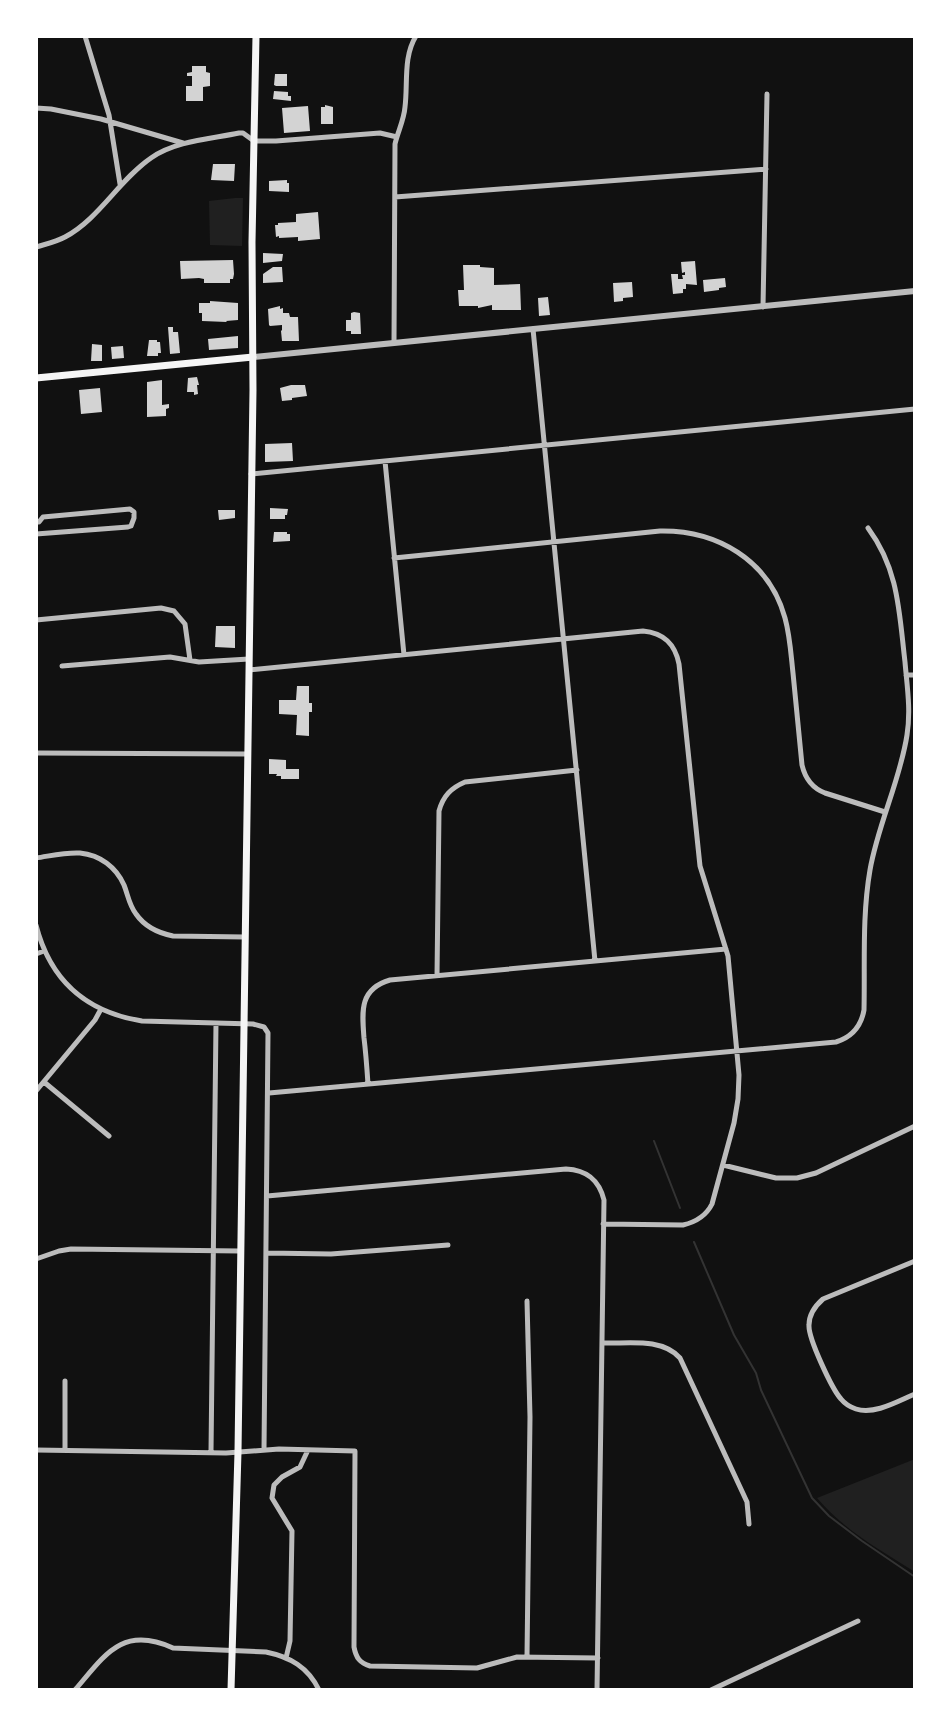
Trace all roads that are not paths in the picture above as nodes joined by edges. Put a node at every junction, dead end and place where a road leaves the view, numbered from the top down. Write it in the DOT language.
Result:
graph roads {
  1 [pos="85,36"];
  2 [pos="256,36"];
  3 [pos="416,36"];
  4 [pos="767,94"];
  5 [pos="36,108"];
  6 [pos="110,122"];
  7 [pos="397,137"];
  8 [pos="254,141"];
  9 [pos="184,144"];
  10 [pos="766,169"];
  11 [pos="120,185"];
  12 [pos="395,197"];
  13 [pos="36,247"];
  14 [pos="915,291"];
  15 [pos="763,307"];
  16 [pos="533,329"];
  17 [pos="394,343"];
  18 [pos="253,357"];
  19 [pos="36,378"];
  20 [pos="915,409"];
  21 [pos="544,445"];
  22 [pos="385,461"];
  23 [pos="250,474"];
  24 [pos="36,522"];
  25 [pos="868,528"];
  26 [pos="36,534"];
  27 [pos="554,542"];
  28 [pos="394,558"];
  29 [pos="36,620"];
  30 [pos="563,639"];
  31 [pos="404,655"];
  32 [pos="249,659"];
  33 [pos="190,660"];
  34 [pos="62,666"];
  35 [pos="249,670"];
  36 [pos="906,675"];
  37 [pos="915,675"];
  38 [pos="36,753"];
  39 [pos="247,754"];
  40 [pos="577,770"];
  41 [pos="885,812"];
  42 [pos="36,858"];
  43 [pos="36,925"];
  44 [pos="245,937"];
  45 [pos="726,949"];
  46 [pos="44,951"];
  47 [pos="36,954"];
  48 [pos="595,961"];
  49 [pos="437,976"];
  50 [pos="101,1009"];
  51 [pos="216,1023"];
  52 [pos="243,1024"];
  53 [pos="737,1051"];
  54 [pos="44,1082"];
  55 [pos="368,1084"];
  56 [pos="36,1091"];
  57 [pos="269,1093"];
  58 [pos="915,1126"];
  59 [pos="109,1136"];
  60 [pos="723,1165"];
  61 [pos="267,1196"];
  62 [pos="603,1224"];
  63 [pos="448,1245"];
  64 [pos="213,1251"];
  65 [pos="240,1251"];
  66 [pos="267,1253"];
  67 [pos="36,1259"];
  68 [pos="915,1261"];
  69 [pos="527,1301"];
  70 [pos="602,1343"];
  71 [pos="65,1381"];
  72 [pos="915,1394"];
  73 [pos="36,1450"];
  74 [pos="65,1450"];
  75 [pos="264,1450"];
  76 [pos="308,1450"];
  77 [pos="211,1452"];
  78 [pos="238,1452"];
  79 [pos="749,1524"];
  80 [pos="858,1621"];
  81 [pos="231,1652"];
  82 [pos="527,1657"];
  83 [pos="286,1658"];
  84 [pos="598,1658"];
  85 [pos="75,1690"];
  86 [pos="231,1690"];
  87 [pos="319,1690"];
  88 [pos="597,1690"];
  89 [pos="711,1690"];
  1 -- 6 [label="street"];
  2 -- 8 [label="main road"];
  3 -- 7 [label="street"];
  4 -- 10 [label="street"];
  5 -- 6 [label="street"];
  6 -- 9 [label="street"];
  6 -- 11 [label="street"];
  7 -- 8 [label="street"];
  7 -- 12 [label="street"];
  8 -- 9 [label="street"];
  8 -- 18 [label="main road"];
  9 -- 11 [label="street"];
  10 -- 12 [label="street"];
  10 -- 15 [label="street"];
  11 -- 13 [label="street"];
  12 -- 17 [label="street"];
  14 -- 15 [label="street"];
  15 -- 16 [label="street"];
  16 -- 17 [label="street"];
  16 -- 21 [label="street"];
  17 -- 18 [label="street"];
  18 -- 19 [label="main road"];
  18 -- 23 [label="main road"];
  20 -- 21 [label="street"];
  21 -- 22 [label="street"];
  21 -- 27 [label="street"];
  22 -- 23 [label="street"];
  22 -- 28 [label="street"];
  23 -- 32 [label="main road"];
  24 -- 26 [label="street"];
  25 -- 36 [label="street"];
  27 -- 28 [label="street"];
  27 -- 30 [label="street"];
  27 -- 41 [label="street"];
  28 -- 31 [label="street"];
  29 -- 33 [label="street"];
  30 -- 31 [label="street"];
  30 -- 40 [label="street"];
  30 -- 45 [label="street"];
  31 -- 35 [label="street"];
  32 -- 33 [label="street"];
  32 -- 35 [label="main road"];
  33 -- 34 [label="street"];
  35 -- 39 [label="main road"];
  36 -- 37 [label="street"];
  36 -- 41 [label="street"];
  38 -- 39 [label="street"];
  39 -- 44 [label="main road"];
  40 -- 48 [label="street"];
  40 -- 49 [label="street"];
  41 -- 53 [label="street"];
  42 -- 44 [label="street"];
  43 -- 46 [label="street"];
  44 -- 52 [label="main road"];
  45 -- 48 [label="street"];
  45 -- 53 [label="street"];
  46 -- 47 [label="street"];
  46 -- 50 [label="street"];
  48 -- 49 [label="street"];
  49 -- 55 [label="street"];
  50 -- 51 [label="street"];
  50 -- 54 [label="street"];
  51 -- 52 [label="street"];
  51 -- 64 [label="street"];
  52 -- 57 [label="street"];
  52 -- 65 [label="main road"];
  53 -- 55 [label="street"];
  53 -- 60 [label="street"];
  54 -- 56 [label="street"];
  54 -- 59 [label="street"];
  55 -- 57 [label="street"];
  57 -- 61 [label="street"];
  58 -- 60 [label="street"];
  60 -- 62 [label="street"];
  61 -- 62 [label="street"];
  61 -- 66 [label="street"];
  62 -- 70 [label="street"];
  63 -- 66 [label="street"];
  64 -- 65 [label="street"];
  64 -- 67 [label="street"];
  64 -- 77 [label="street"];
  65 -- 78 [label="main road"];
  66 -- 75 [label="street"];
  68 -- 72 [label="street"];
  69 -- 82 [label="street"];
  70 -- 79 [label="street"];
  70 -- 84 [label="street"];
  71 -- 74 [label="street"];
  73 -- 74 [label="street"];
  74 -- 77 [label="street"];
  75 -- 76 [label="street"];
  75 -- 78 [label="street"];
  76 -- 82 [label="street"];
  76 -- 83 [label="street"];
  77 -- 78 [label="street"];
  78 -- 81 [label="main road"];
  80 -- 89 [label="street"];
  81 -- 83 [label="street"];
  81 -- 85 [label="street"];
  81 -- 86 [label="main road"];
  82 -- 84 [label="street"];
  83 -- 87 [label="street"];
  84 -- 88 [label="street"];
}
